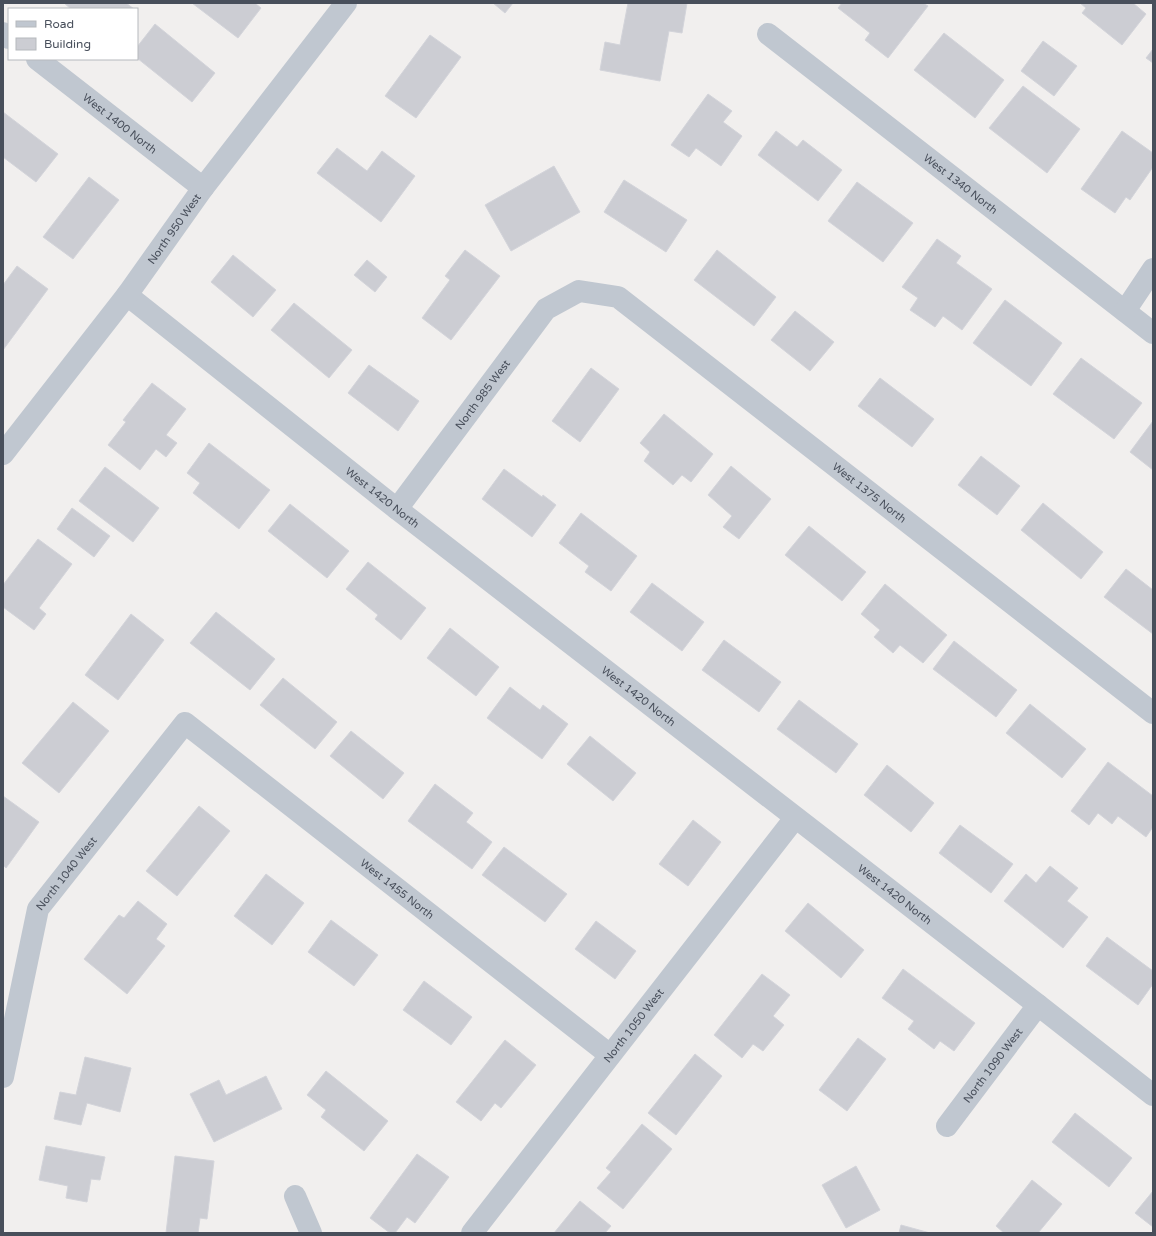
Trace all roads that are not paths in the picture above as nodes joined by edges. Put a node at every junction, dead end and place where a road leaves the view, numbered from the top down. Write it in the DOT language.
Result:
graph roads {
  1 [pos="346,3"];
  2 [pos="768,34"];
  3 [pos="38,60"];
  4 [pos="203,188"];
  5 [pos="1153,269"];
  6 [pos="579,290"];
  7 [pos="127,295"];
  8 [pos="1124,311"];
  9 [pos="1153,333"];
  10 [pos="4,449"];
  11 [pos="397,509"];
  12 [pos="1153,713"];
  13 [pos="185,722"];
  14 [pos="795,818"];
  15 [pos="1038,1005"];
  16 [pos="610,1055"];
  17 [pos="3,1077"];
  18 [pos="1153,1094"];
  19 [pos="947,1126"];
  20 [pos="295,1196"];
  21 [pos="311,1233"];
  22 [pos="472,1233"];
  1 -- 4 [label="street, North 950 West"];
  2 -- 8 [label="street, West 1340 North"];
  3 -- 4 [label="street, West 1400 North"];
  4 -- 7 [label="street, North 950 West"];
  5 -- 8 [label="street"];
  6 -- 11 [label="street, North 985 West"];
  6 -- 12 [label="street, West 1375 North"];
  7 -- 10 [label="street, North 950 West"];
  7 -- 11 [label="street, West 1420 North"];
  8 -- 9 [label="street, West 1340 North"];
  11 -- 14 [label="street, West 1420 North"];
  13 -- 16 [label="street, West 1455 North"];
  13 -- 17 [label="street, North 1040 West"];
  14 -- 15 [label="street, West 1420 North"];
  14 -- 16 [label="street, North 1050 West"];
  15 -- 18 [label="street, West 1420 North"];
  15 -- 19 [label="street, North 1090 West"];
  16 -- 22 [label="street, North 1050 West"];
  20 -- 21 [label="street"];
}
